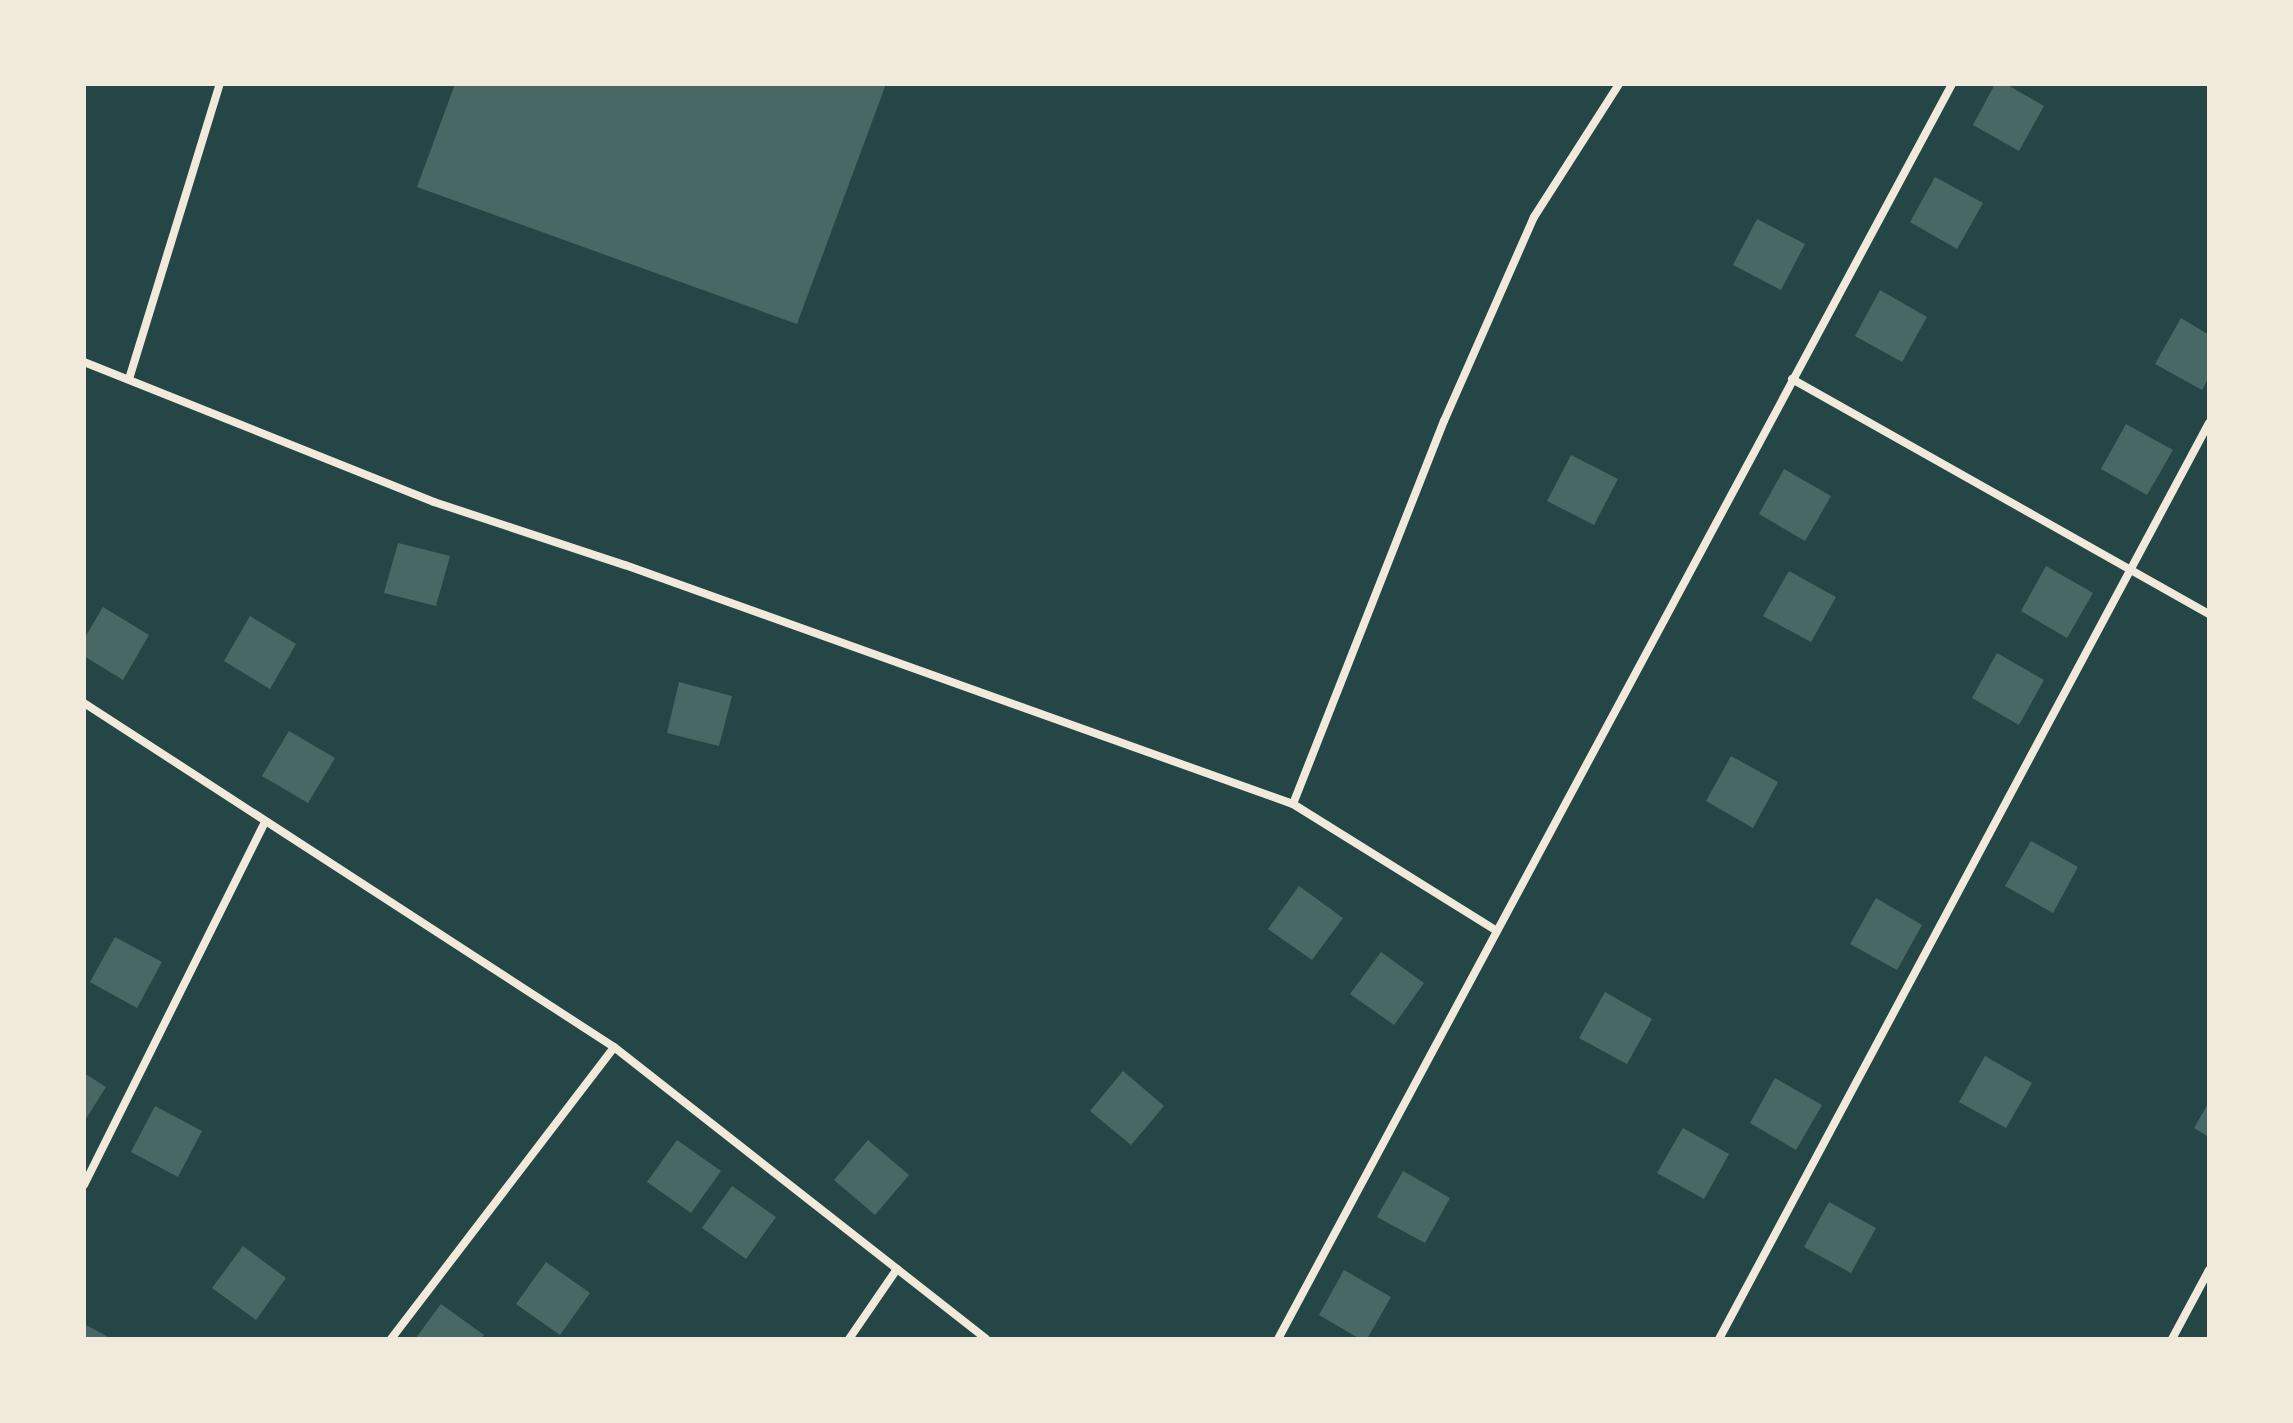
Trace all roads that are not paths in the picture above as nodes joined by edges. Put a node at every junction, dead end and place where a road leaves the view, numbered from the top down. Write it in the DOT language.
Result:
graph roads {
  1 [pos="220,84"];
  2 [pos="1619,84"];
  3 [pos="1952,84"];
  4 [pos="84,362"];
  5 [pos="129,379"];
  6 [pos="1792,379"];
  7 [pos="2209,423"];
  8 [pos="2131,573"];
  9 [pos="2209,614"];
  10 [pos="84,703"];
  11 [pos="1293,804"];
  12 [pos="265,822"];
  13 [pos="1497,931"];
  14 [pos="614,1047"];
  15 [pos="84,1185"];
  16 [pos="897,1269"];
  17 [pos="2209,1270"];
  18 [pos="391,1339"];
  19 [pos="849,1339"];
  20 [pos="986,1339"];
  21 [pos="1278,1339"];
  22 [pos="1719,1339"];
  23 [pos="2172,1339"];
  1 -- 5 [label="street"];
  2 -- 11 [label="street"];
  3 -- 6 [label="street"];
  4 -- 5 [label="street"];
  5 -- 11 [label="street"];
  6 -- 8 [label="street"];
  6 -- 13 [label="street"];
  7 -- 8 [label="street"];
  8 -- 9 [label="street"];
  8 -- 22 [label="street"];
  10 -- 12 [label="street"];
  11 -- 13 [label="street"];
  12 -- 14 [label="street"];
  12 -- 15 [label="street"];
  13 -- 21 [label="street"];
  14 -- 16 [label="street"];
  14 -- 18 [label="street"];
  16 -- 19 [label="street"];
  16 -- 20 [label="street"];
  17 -- 23 [label="street"];
}
